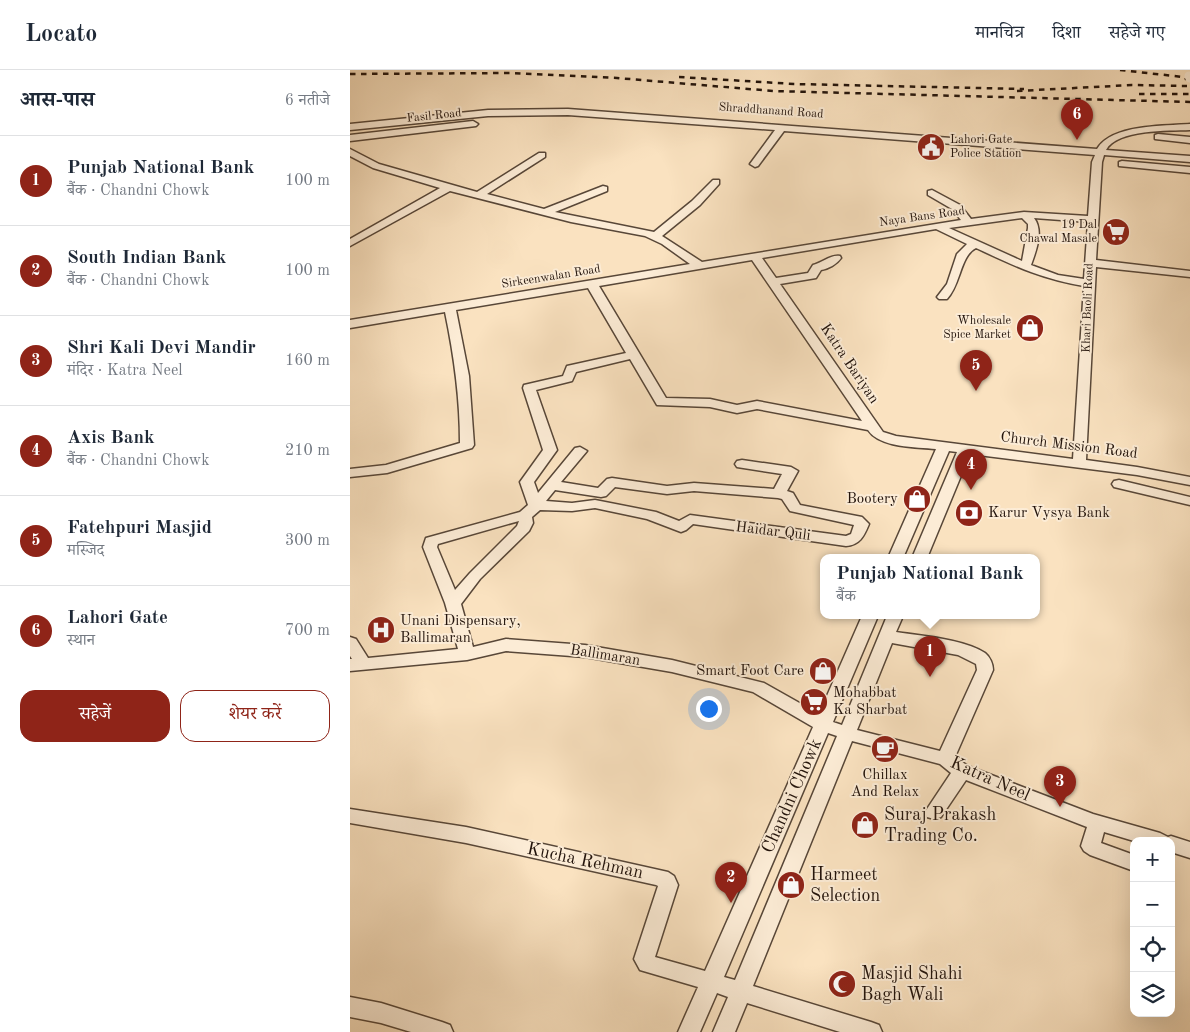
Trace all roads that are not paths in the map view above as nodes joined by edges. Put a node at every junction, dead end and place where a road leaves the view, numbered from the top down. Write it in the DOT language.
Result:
graph roads {
  1 [pos="521,122"];
  2 [pos="350,125"];
  3 [pos="1190,127"];
  4 [pos="779,131"];
  5 [pos="1127,135"];
  6 [pos="350,138"];
  7 [pos="1190,140"];
  8 [pos="350,152"];
  9 [pos="1100,154"];
  10 [pos="542,155"];
  11 [pos="1190,157"];
  12 [pos="756,164"];
  13 [pos="1190,170"];
  14 [pos="716,182"];
  15 [pos="449,187"];
  16 [pos="603,189"];
  17 [pos="932,193"];
  18 [pos="480,194"];
  19 [pos="546,212"];
  20 [pos="1024,216"];
  21 [pos="1092,219"];
  22 [pos="969,223"];
  23 [pos="937,226"];
  24 [pos="655,236"];
  25 [pos="350,243"];
  26 [pos="975,244"];
  27 [pos="756,256"];
  28 [pos="836,258"];
  29 [pos="1090,263"];
  30 [pos="700,266"];
  31 [pos="1025,267"];
  32 [pos="1190,274"];
  33 [pos="812,276"];
  34 [pos="825,278"];
  35 [pos="773,282"];
  36 [pos="1088,283"];
  37 [pos="592,284"];
  38 [pos="943,297"];
  39 [pos="450,307"];
  40 [pos="350,324"];
  41 [pos="634,356"];
  42 [pos="871,427"];
  43 [pos="944,446"];
  44 [pos="965,449"];
  45 [pos="580,451"];
  46 [pos="742,464"];
  47 [pos="1079,464"];
  48 [pos="350,473"];
  49 [pos="1190,481"];
  50 [pos="1119,484"];
  51 [pos="553,485"];
  52 [pos="778,494"];
  53 [pos="1190,501"];
  54 [pos="530,510"];
  55 [pos="904,537"];
  56 [pos="926,541"];
  57 [pos="897,554"];
  58 [pos="921,554"];
  59 [pos="453,603"];
  60 [pos="869,619"];
  61 [pos="895,619"];
  62 [pos="887,636"];
  63 [pos="350,643"];
  64 [pos="467,654"];
  65 [pos="356,664"];
  66 [pos="823,725"];
  67 [pos="848,733"];
  68 [pos="945,759"];
  69 [pos="962,771"];
  70 [pos="934,812"];
  71 [pos="350,816"];
  72 [pos="1097,823"];
  73 [pos="1146,837"];
  74 [pos="1175,845"];
  75 [pos="1190,850"];
  76 [pos="1130,862"];
  77 [pos="711,982"];
  78 [pos="741,991"];
  79 [pos="350,1007"];
  80 [pos="442,1032"];
  81 [pos="689,1032"];
  82 [pos="724,1032"];
  83 [pos="871,1032"];
  1 -- 6 [label="street, Fasil Road"];
  2 -- 4 [label="street, Shraddhanand Road"];
  2 -- 9 [label="street, Shraddhanand Road"];
  3 -- 5 [label="street"];
  4 -- 9 [label="street, Shraddhanand Road"];
  4 -- 12 [label="street"];
  5 -- 7 [label="street"];
  5 -- 9 [label="street"];
  8 -- 15 [label="street"];
  9 -- 11 [label="street"];
  9 -- 13 [label="street"];
  9 -- 21 [label="street, Khari Baoli Road"];
  10 -- 18 [label="street"];
  14 -- 24 [label="street"];
  15 -- 18 [label="street"];
  15 -- 25 [label="street"];
  16 -- 19 [label="street"];
  17 -- 22 [label="street"];
  18 -- 19 [label="street"];
  19 -- 24 [label="street"];
  20 -- 21 [label="street, Naya Bans Road"];
  20 -- 22 [label="street, Naya Bans Road"];
  20 -- 31 [label="street"];
  21 -- 29 [label="street, Khari Baoli Road"];
  22 -- 23 [label="street, Naya Bans Road"];
  23 -- 26 [label="street"];
  23 -- 27 [label="street, Naya Bans Road"];
  24 -- 30 [label="street"];
  26 -- 31 [label="street"];
  26 -- 38 [label="street"];
  27 -- 30 [label="street, Sirkeenwalan Road"];
  27 -- 35 [label="street, Katra Bariyan"];
  28 -- 33 [label="street"];
  29 -- 32 [label="street"];
  29 -- 36 [label="street, Khari Baoli Road"];
  30 -- 37 [label="street, Sirkeenwalan Road"];
  31 -- 36 [label="street"];
  33 -- 34 [label="street"];
  33 -- 35 [label="street"];
  35 -- 42 [label="street, Katra Bariyan"];
  36 -- 47 [label="street, Khari Baoli Road"];
  37 -- 39 [label="street, Sirkeenwalan Road"];
  37 -- 41 [label="street"];
  39 -- 40 [label="street, Sirkeenwalan Road"];
  39 -- 48 [label="street"];
  41 -- 42 [label="street"];
  41 -- 54 [label="street"];
  42 -- 43 [label="street, Katra Bariyan"];
  43 -- 44 [label="street, Church Mission Road"];
  43 -- 55 [label="street"];
  44 -- 47 [label="street, Church Mission Road"];
  44 -- 56 [label="street"];
  45 -- 51 [label="street"];
  46 -- 52 [label="street"];
  47 -- 49 [label="street, Church Mission Road"];
  50 -- 53 [label="street"];
  51 -- 52 [label="street"];
  51 -- 54 [label="street"];
  52 -- 54 [label="street, Haidar Quli"];
  54 -- 59 [label="street"];
  54 -- 59 [label="street"];
  55 -- 56 [label="street"];
  55 -- 57 [label="street"];
  56 -- 58 [label="street"];
  59 -- 64 [label="street"];
  60 -- 66 [label="street, Chandni Chowk"];
  61 -- 62 [label="street, Chandni Chowk"];
  62 -- 67 [label="street, Chandni Chowk"];
  62 -- 68 [label="street"];
  63 -- 65 [label="street"];
  64 -- 65 [label="street, Ballimaran"];
  64 -- 66 [label="street, Ballimaran"];
  66 -- 67 [label="street, Ballimaran"];
  66 -- 77 [label="street, Chandni Chowk"];
  67 -- 68 [label="street, Katra Neel"];
  67 -- 78 [label="street, Chandni Chowk"];
  68 -- 69 [label="street, Katra Neel"];
  69 -- 70 [label="street"];
  69 -- 72 [label="street, Katra Neel"];
  71 -- 77 [label="street, Kucha Rehman"];
  72 -- 73 [label="street, Katra Neel"];
  72 -- 76 [label="street"];
  74 -- 75 [label="street"];
  77 -- 78 [label="street"];
  77 -- 81 [label="street, Chandni Chowk"];
  78 -- 82 [label="street, Chandni Chowk"];
  78 -- 83 [label="street"];
  79 -- 80 [label="street"];
}
